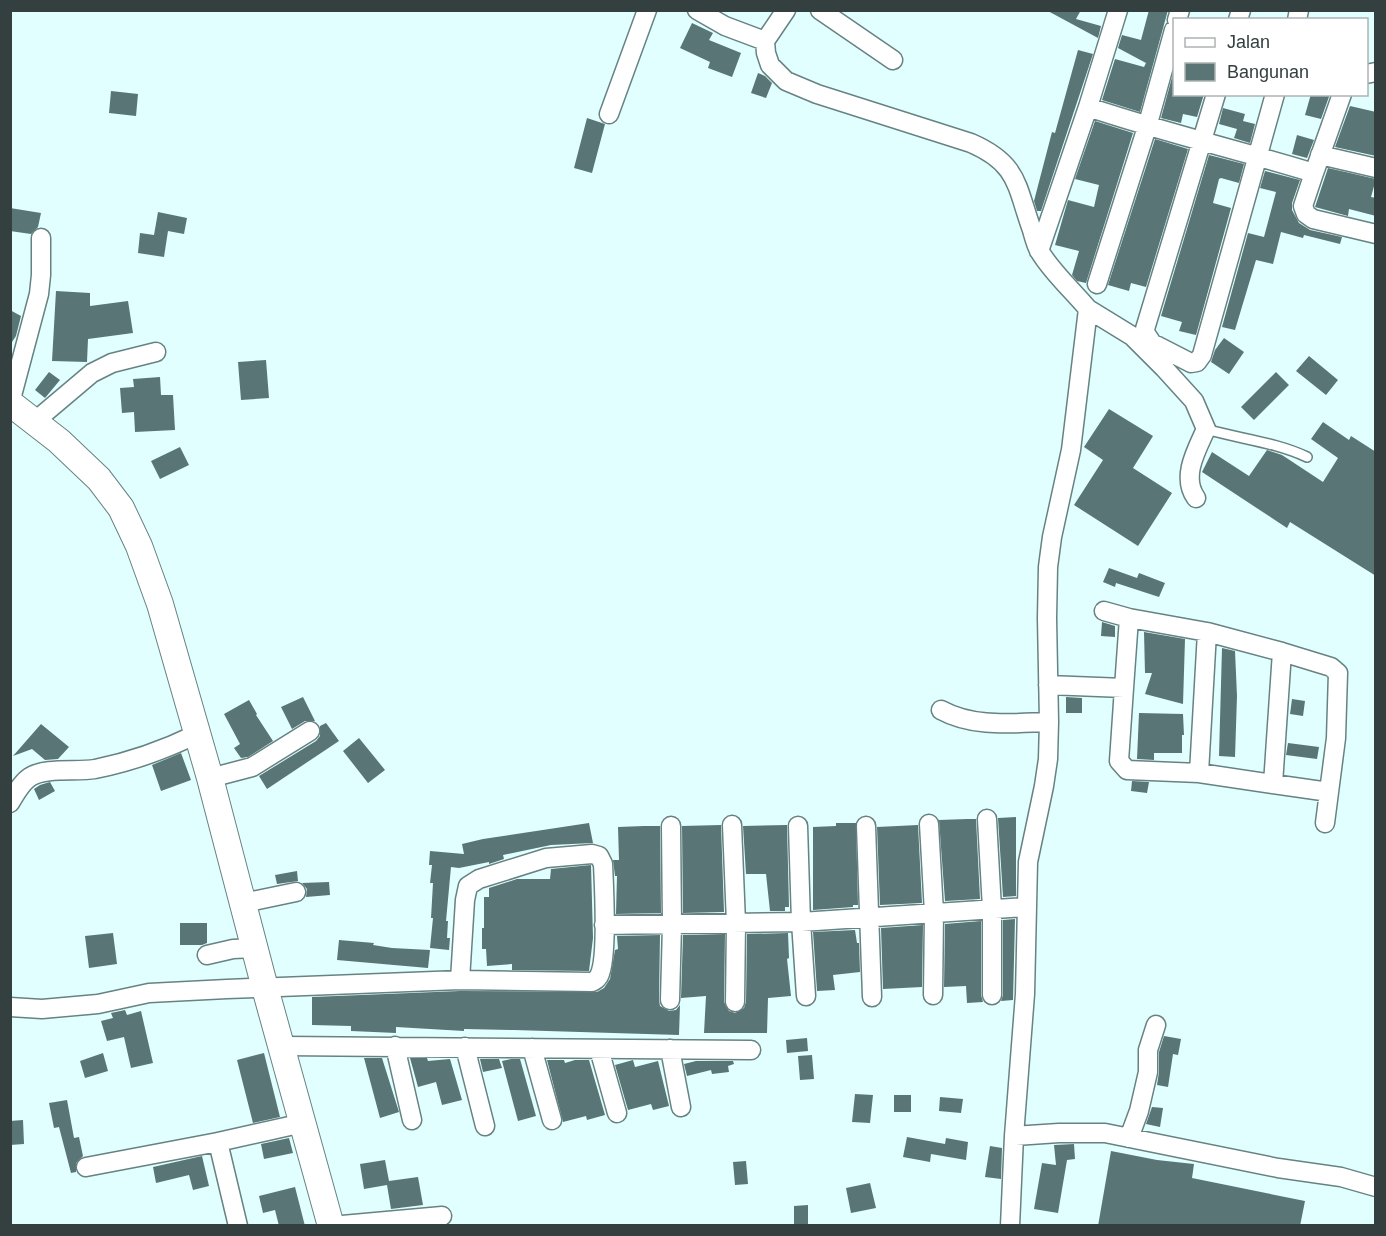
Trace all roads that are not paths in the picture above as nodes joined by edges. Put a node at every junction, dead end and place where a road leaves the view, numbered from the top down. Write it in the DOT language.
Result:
graph roads {
  1 [pos="646,10"];
  2 [pos="697,10"];
  3 [pos="786,10"];
  4 [pos="820,10"];
  5 [pos="1118,10"];
  6 [pos="1173,34"];
  7 [pos="765,41"];
  8 [pos="893,60"];
  9 [pos="1215,96"];
  10 [pos="1274,96"];
  11 [pos="1341,96"];
  12 [pos="1088,107"];
  13 [pos="609,114"];
  14 [pos="1147,127"];
  15 [pos="1203,140"];
  16 [pos="1320,155"];
  17 [pos="1257,156"];
  18 [pos="1376,168"];
  19 [pos="1314,173"];
  20 [pos="1376,234"];
  21 [pos="41,238"];
  22 [pos="1039,251"];
  23 [pos="1097,284"];
  24 [pos="1088,309"];
  25 [pos="156,351"];
  26 [pos="10,403"];
  27 [pos="34,422"];
  28 [pos="1206,429"];
  29 [pos="1307,457"];
  30 [pos="1196,498"];
  31 [pos="1104,610"];
  32 [pos="1129,618"];
  33 [pos="1207,632"];
  34 [pos="1282,652"];
  35 [pos="1048,685"];
  36 [pos="1124,688"];
  37 [pos="941,710"];
  38 [pos="1049,722"];
  39 [pos="310,731"];
  40 [pos="197,734"];
  41 [pos="1199,773"];
  42 [pos="210,778"];
  43 [pos="1273,784"];
  44 [pos="1329,792"];
  45 [pos="10,802"];
  46 [pos="987,819"];
  47 [pos="929,824"];
  48 [pos="1325,824"];
  49 [pos="732,825"];
  50 [pos="671,826"];
  51 [pos="798,826"];
  52 [pos="866,826"];
  53 [pos="296,892"];
  54 [pos="243,903"];
  55 [pos="1027,907"];
  56 [pos="992,909"];
  57 [pos="934,914"];
  58 [pos="870,918"];
  59 [pos="801,922"];
  60 [pos="736,923"];
  61 [pos="672,925"];
  62 [pos="604,926"];
  63 [pos="255,948"];
  64 [pos="207,954"];
  65 [pos="460,980"];
  66 [pos="265,988"];
  67 [pos="933,995"];
  68 [pos="992,995"];
  69 [pos="806,996"];
  70 [pos="872,997"];
  71 [pos="670,1000"];
  72 [pos="735,1002"];
  73 [pos="10,1007"];
  74 [pos="1156,1025"];
  75 [pos="283,1046"];
  76 [pos="395,1046"];
  77 [pos="465,1047"];
  78 [pos="532,1048"];
  79 [pos="599,1048"];
  80 [pos="670,1049"];
  81 [pos="751,1050"];
  82 [pos="681,1107"];
  83 [pos="617,1113"];
  84 [pos="412,1120"];
  85 [pos="552,1120"];
  86 [pos="303,1123"];
  87 [pos="485,1126"];
  88 [pos="1014,1136"];
  89 [pos="1129,1138"];
  90 [pos="218,1142"];
  91 [pos="86,1167"];
  92 [pos="1376,1187"];
  93 [pos="442,1216"];
  94 [pos="237,1226"];
  95 [pos="331,1226"];
  96 [pos="1010,1226"];
  1 -- 13 [label="street"];
  2 -- 7 [label="street"];
  3 -- 7 [label="street"];
  4 -- 8 [label="street"];
  5 -- 12 [label="street"];
  6 -- 14 [label="street"];
  7 -- 22 [label="street"];
  9 -- 15 [label="street"];
  10 -- 17 [label="street"];
  11 -- 16 [label="street"];
  12 -- 14 [label="street"];
  12 -- 22 [label="street"];
  14 -- 15 [label="street"];
  14 -- 23 [label="street"];
  15 -- 17 [label="street"];
  15 -- 17 [label="street"];
  16 -- 18 [label="street"];
  16 -- 19 [label="street"];
  17 -- 19 [label="street"];
  19 -- 20 [label="street"];
  21 -- 26 [label="street"];
  22 -- 24 [label="street"];
  24 -- 28 [label="street"];
  24 -- 35 [label="street"];
  25 -- 27 [label="street"];
  26 -- 27 [label="street"];
  27 -- 40 [label="street"];
  28 -- 29 [label="lane"];
  28 -- 30 [label="street"];
  31 -- 32 [label="street"];
  32 -- 33 [label="street"];
  32 -- 36 [label="street"];
  33 -- 34 [label="street"];
  33 -- 41 [label="street"];
  34 -- 43 [label="street"];
  34 -- 44 [label="street"];
  35 -- 36 [label="street"];
  35 -- 38 [label="street"];
  36 -- 41 [label="street"];
  37 -- 38 [label="street"];
  38 -- 55 [label="street"];
  39 -- 42 [label="street"];
  40 -- 42 [label="street"];
  40 -- 45 [label="street"];
  41 -- 43 [label="street"];
  42 -- 54 [label="street"];
  43 -- 44 [label="street"];
  44 -- 48 [label="street"];
  46 -- 56 [label="street"];
  47 -- 57 [label="street"];
  49 -- 60 [label="street"];
  50 -- 61 [label="street"];
  51 -- 59 [label="street"];
  52 -- 58 [label="street"];
  53 -- 54 [label="street"];
  54 -- 63 [label="street"];
  55 -- 56 [label="street"];
  55 -- 88 [label="street"];
  56 -- 57 [label="street"];
  56 -- 68 [label="street"];
  57 -- 58 [label="street"];
  57 -- 67 [label="street"];
  58 -- 59 [label="street"];
  58 -- 70 [label="street"];
  59 -- 60 [label="street"];
  59 -- 69 [label="street"];
  60 -- 61 [label="street"];
  60 -- 72 [label="street"];
  61 -- 62 [label="street"];
  61 -- 71 [label="street"];
  62 -- 65 [label="street"];
  62 -- 65 [label="street"];
  63 -- 64 [label="street"];
  63 -- 66 [label="street"];
  65 -- 66 [label="street"];
  66 -- 73 [label="street"];
  66 -- 75 [label="street"];
  74 -- 89 [label="street"];
  75 -- 76 [label="street"];
  75 -- 86 [label="street"];
  76 -- 77 [label="street"];
  76 -- 84 [label="street"];
  77 -- 78 [label="street"];
  77 -- 87 [label="street"];
  78 -- 79 [label="street"];
  78 -- 85 [label="street"];
  79 -- 80 [label="street"];
  79 -- 83 [label="street"];
  80 -- 81 [label="street"];
  80 -- 82 [label="street"];
  86 -- 90 [label="street"];
  86 -- 95 [label="street"];
  88 -- 89 [label="street"];
  88 -- 96 [label="street"];
  89 -- 92 [label="street"];
  90 -- 91 [label="street"];
  90 -- 94 [label="street"];
  93 -- 95 [label="street"];
}
